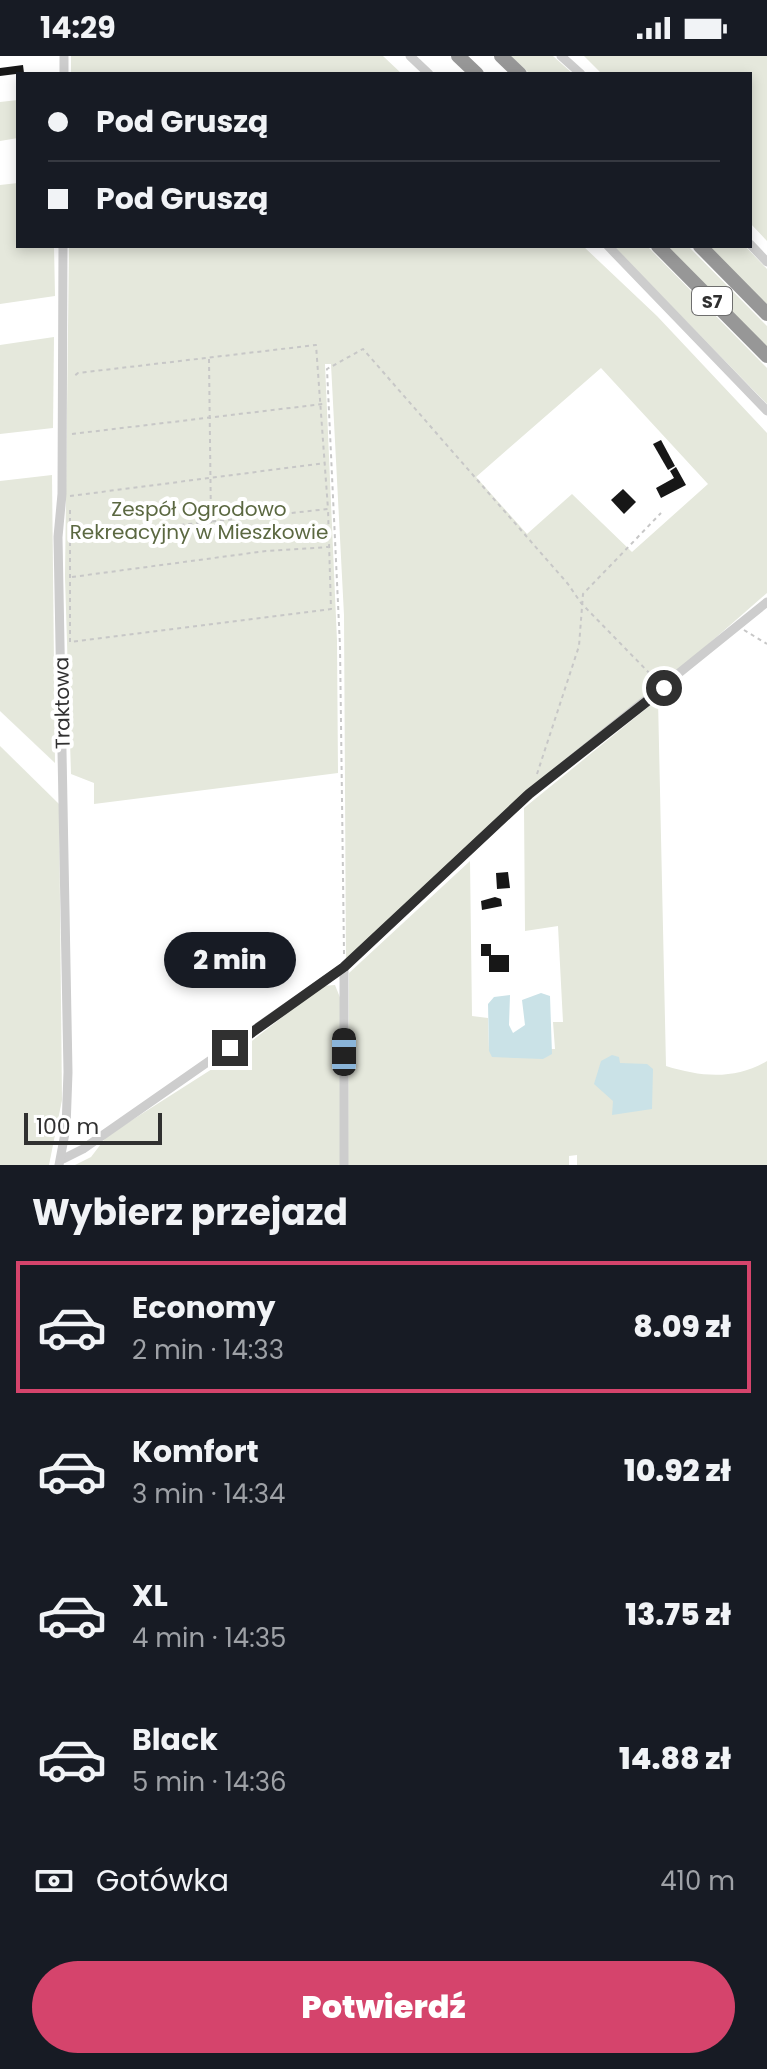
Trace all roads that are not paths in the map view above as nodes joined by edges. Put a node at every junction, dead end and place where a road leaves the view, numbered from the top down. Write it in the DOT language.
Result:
graph roads {
  1 [pos="410,56"];
  2 [pos="458,56"];
  3 [pos="501,56"];
  4 [pos="561,56"];
  5 [pos="427,72"];
  6 [pos="475,72"];
  7 [pos="518,72"];
  8 [pos="579,72"];
  9 [pos="752,246"];
  10 [pos="63,248"];
  11 [pos="610,248"];
  12 [pos="660,248"];
  13 [pos="702,248"];
  14 [pos="767,262"];
  15 [pos="767,314"];
  16 [pos="767,356"];
  17 [pos="767,411"];
  18 [pos="767,602"];
  19 [pos="344,967"];
  20 [pos="61,1162"];
  21 [pos="344,1165"];
  1 -- 5 [label="street"];
  2 -- 6 [label="highway"];
  3 -- 7 [label="highway"];
  4 -- 8 [label="street"];
  9 -- 14 [label="street"];
  10 -- 20 [label="street, Traktowa"];
  11 -- 17 [label="street"];
  12 -- 16 [label="highway, S7"];
  13 -- 15 [label="highway, S7"];
  18 -- 19 [label="street"];
  19 -- 20 [label="street"];
  19 -- 21 [label="street"];
}
